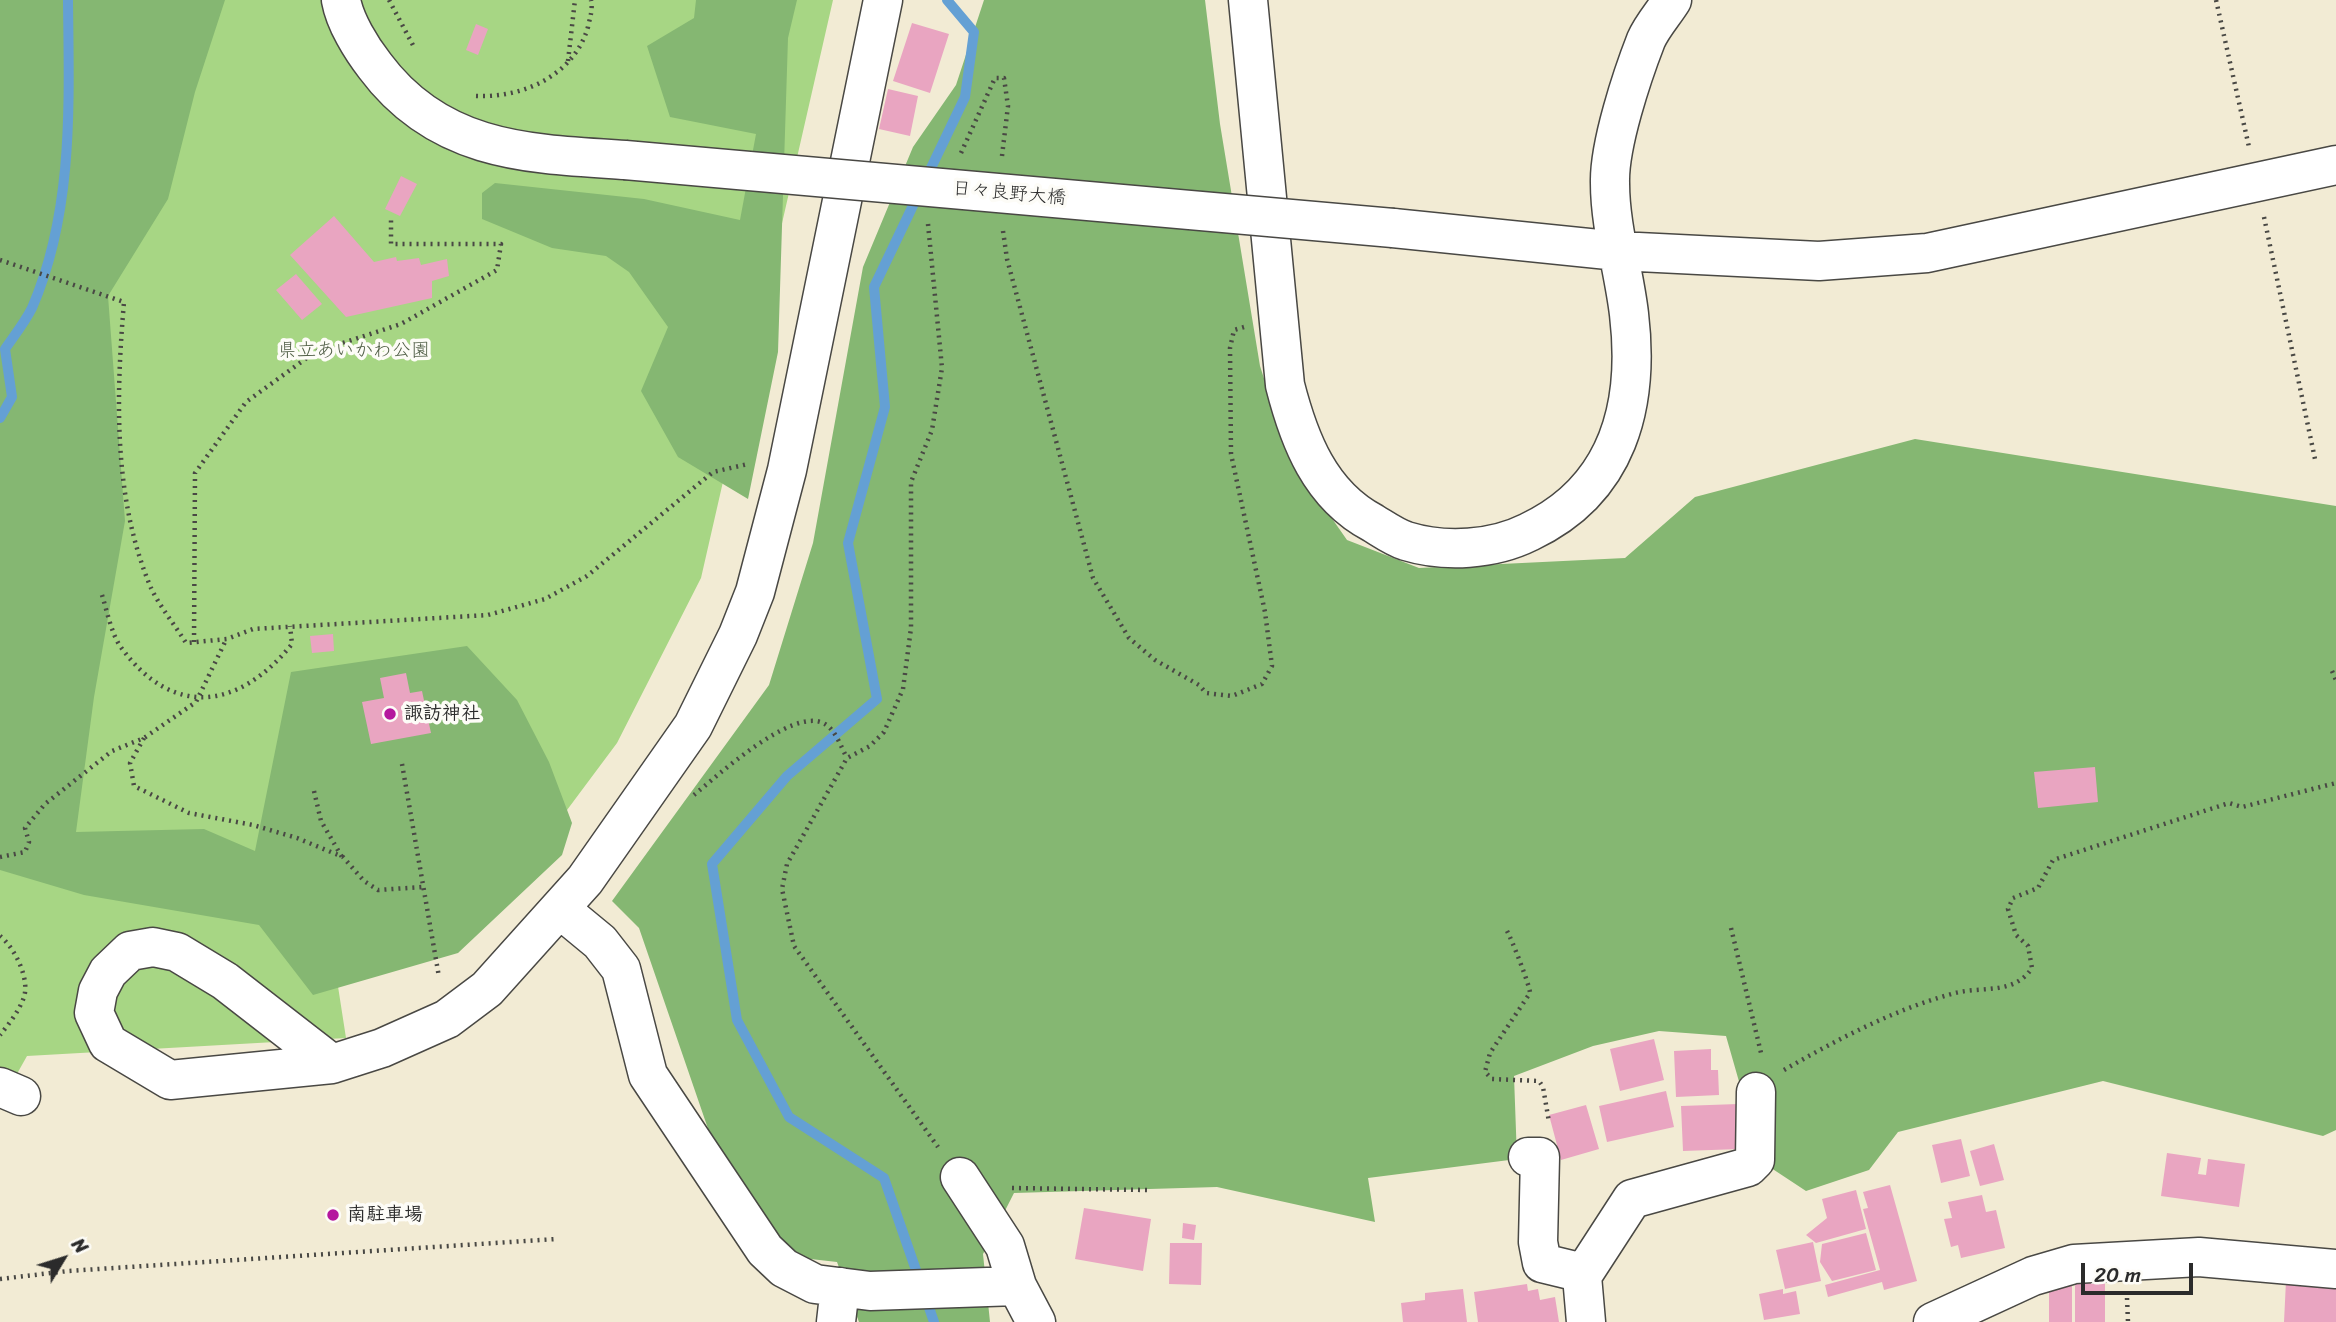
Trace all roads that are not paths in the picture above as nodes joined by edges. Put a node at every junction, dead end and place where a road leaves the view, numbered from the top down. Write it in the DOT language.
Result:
graph roads {
  1 [pos="341,0"];
  2 [pos="883,0"];
  3 [pos="1248,0"];
  4 [pos="1672,0"];
  5 [pos="2336,165"];
  6 [pos="1618,251"];
  7 [pos="560,909"];
  8 [pos="332,1064"];
  9 [pos="1762,1086"];
  10 [pos="1534,1157"];
  11 [pos="960,1177"];
  12 [pos="2336,1269"];
  13 [pos="1582,1276"];
  14 [pos="1017,1286"];
  15 [pos="838,1304"];
  16 [pos="1036,1322"];
  17 [pos="1586,1322"];
  18 [pos="1933,1322"];
  1 -- 6 [label="street, 日々良野大橋, bridge"];
  2 -- 7 [label="street"];
  3 -- 6 [label="street"];
  4 -- 6 [label="street"];
  5 -- 6 [label="street, 日々良野大橋"];
  7 -- 8 [label="street"];
  7 -- 15 [label="street"];
  8 -- 8 [label="street"];
  9 -- 13 [label="street"];
  10 -- 13 [label="street"];
  11 -- 14 [label="street"];
  12 -- 18 [label="street"];
  13 -- 17 [label="street"];
  14 -- 15 [label="street"];
  14 -- 16 [label="street"];
}
